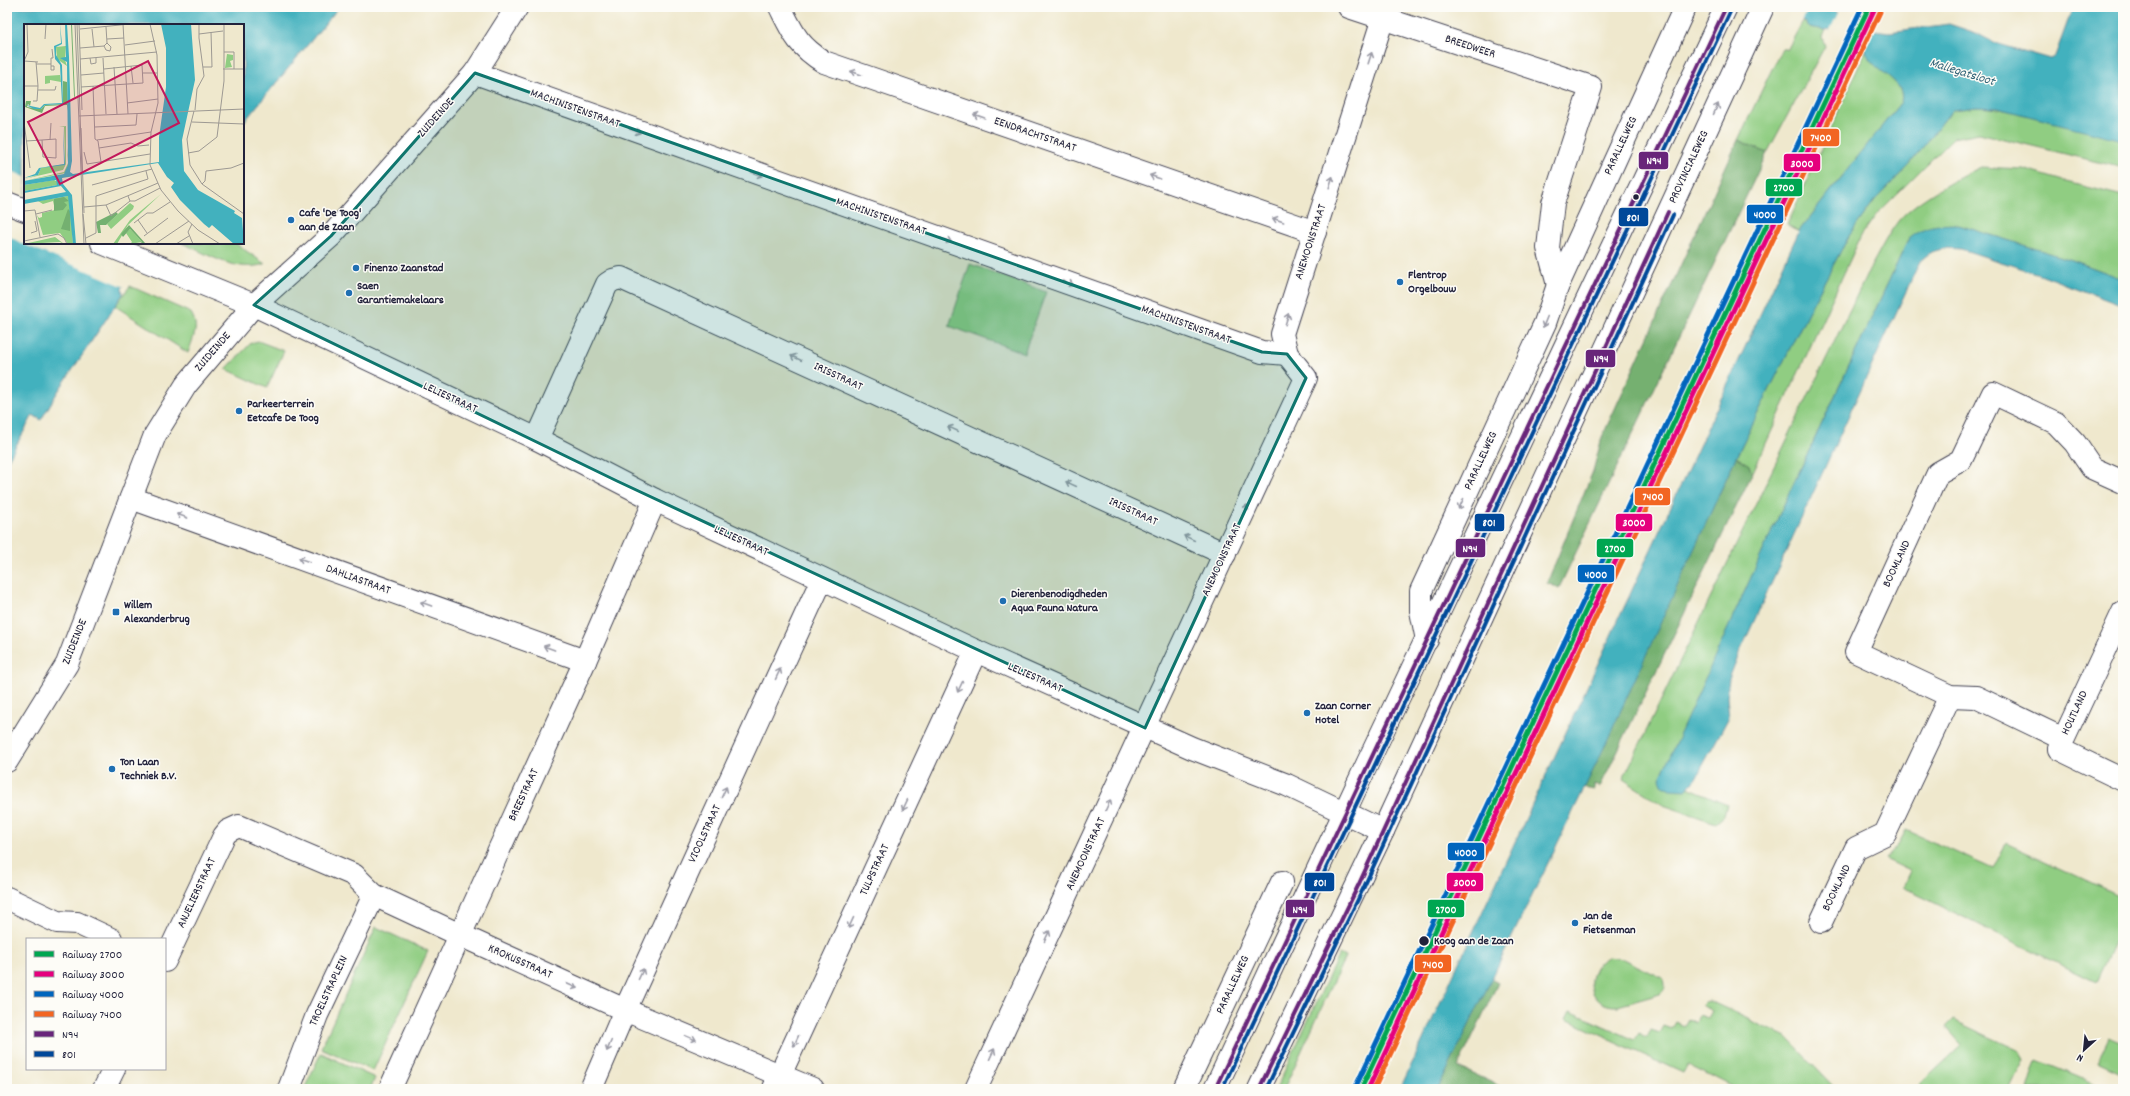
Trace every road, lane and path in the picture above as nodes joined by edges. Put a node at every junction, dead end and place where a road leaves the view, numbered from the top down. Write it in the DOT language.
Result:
graph roads {
  1 [pos="517,7"];
  2 [pos="780,7"];
  3 [pos="1350,7"];
  4 [pos="1685,7"];
  5 [pos="1726,7"];
  6 [pos="1763,7"];
  7 [pos="1382,18"];
  8 [pos="475,73"];
  9 [pos="7,203"];
  10 [pos="24,210"];
  11 [pos="1315,232"];
  12 [pos="104,244"];
  13 [pos="1558,285"];
  14 [pos="254,305"];
  15 [pos="1287,354"];
  16 [pos="537,439"];
  17 [pos="2123,482"];
  18 [pos="131,498"];
  19 [pos="655,500"];
  20 [pos="1224,554"];
  21 [pos="822,579"];
  22 [pos="2123,612"];
  23 [pos="1427,640"];
  24 [pos="976,651"];
  25 [pos="585,661"];
  26 [pos="1950,696"];
  27 [pos="1145,728"];
  28 [pos="2063,739"];
  29 [pos="7,761"];
  30 [pos="2123,780"];
  31 [pos="1346,812"];
  32 [pos="233,828"];
  33 [pos="1383,831"];
  34 [pos="1282,882"];
  35 [pos="374,895"];
  36 [pos="7,898"];
  37 [pos="1821,922"];
  38 [pos="460,935"];
  39 [pos="109,938"];
  40 [pos="166,959"];
  41 [pos="625,1010"];
  42 [pos="114,1070"];
  43 [pos="777,1082"];
  44 [pos="104,1089"];
  45 [pos="289,1089"];
  46 [pos="390,1089"];
  47 [pos="591,1089"];
  48 [pos="813,1089"];
  49 [pos="976,1089"];
  50 [pos="1184,1089"];
  51 [pos="1215,1089"];
  52 [pos="1259,1089"];
  1 -- 8 [label="street, ZUIDEINDE"];
  11 -- 2 [label="street, EENDRACHTSTRAAT, one-way"];
  3 -- 7 [label="street, BREEDWEER"];
  4 -- 13 [label="street, PARALLELWEG"];
  5 -- 23 [label="street"];
  33 -- 6 [label="street, PROVINCIALEWEG, one-way"];
  11 -- 7 [label="street, ANEMOONSTRAAT, one-way"];
  7 -- 13 [label="street, BREEDWEER"];
  8 -- 14 [label="street, ZUIDEINDE"];
  8 -- 15 [label="street, MACHINISTENSTRAAT, one-way"];
  9 -- 10 [label="street"];
  15 -- 11 [label="street, ANEMOONSTRAAT, one-way"];
  12 -- 14 [label="street, LELIESTRAAT"];
  13 -- 23 [label="street, PARALLELWEG, one-way"];
  14 -- 16 [label="street, LELIESTRAAT"];
  14 -- 18 [label="street, ZUIDEINDE"];
  20 -- 15 [label="street, ANEMOONSTRAAT, one-way"];
  16 -- 19 [label="street, LELIESTRAAT"];
  20 -- 16 [label="street, IRISSTRAAT, one-way"];
  17 -- 26 [label="street, BOOMLAND"];
  25 -- 18 [label="street, DAHLIASTRAAT, one-way"];
  18 -- 29 [label="street, ZUIDEINDE"];
  19 -- 21 [label="street, LELIESTRAAT"];
  19 -- 25 [label="street, BREESTRAAT"];
  27 -- 20 [label="street, ANEMOONSTRAAT, one-way"];
  21 -- 24 [label="street, LELIESTRAAT"];
  41 -- 21 [label="street, VIOOLSTRAAT, one-way"];
  22 -- 28 [label="street, HOUTLAND"];
  23 -- 31 [label="street"];
  24 -- 27 [label="street, LELIESTRAAT"];
  24 -- 43 [label="street, TULPSTRAAT, one-way"];
  25 -- 38 [label="street, BREESTRAAT"];
  26 -- 28 [label="street, BOOMLAND"];
  26 -- 37 [label="street, BOOMLAND"];
  27 -- 31 [label="street, LELIESTRAAT"];
  49 -- 27 [label="street, ANEMOONSTRAAT, one-way"];
  28 -- 30 [label="street, HOUTLAND"];
  31 -- 33 [label="street, LELIESTRAAT"];
  31 -- 51 [label="street"];
  32 -- 35 [label="street, KROKUSSTRAAT"];
  32 -- 40 [label="street, ANJELIERSTRAAT"];
  33 -- 52 [label="street, PROVINCIALEWEG"];
  34 -- 50 [label="street, PARALLELWEG"];
  35 -- 38 [label="street, KROKUSSTRAAT"];
  35 -- 45 [label="street, TROELSTRAPLEIN"];
  36 -- 39 [label="street"];
  38 -- 41 [label="street, KROKUSSTRAAT, one-way"];
  38 -- 46 [label="street, BREESTRAAT"];
  41 -- 43 [label="street, KROKUSSTRAAT, one-way"];
  41 -- 47 [label="street, VIOOLSTRAAT, one-way"];
  42 -- 44 [label="street"];
  43 -- 48 [label="street, KROKUSSTRAAT"];
}
